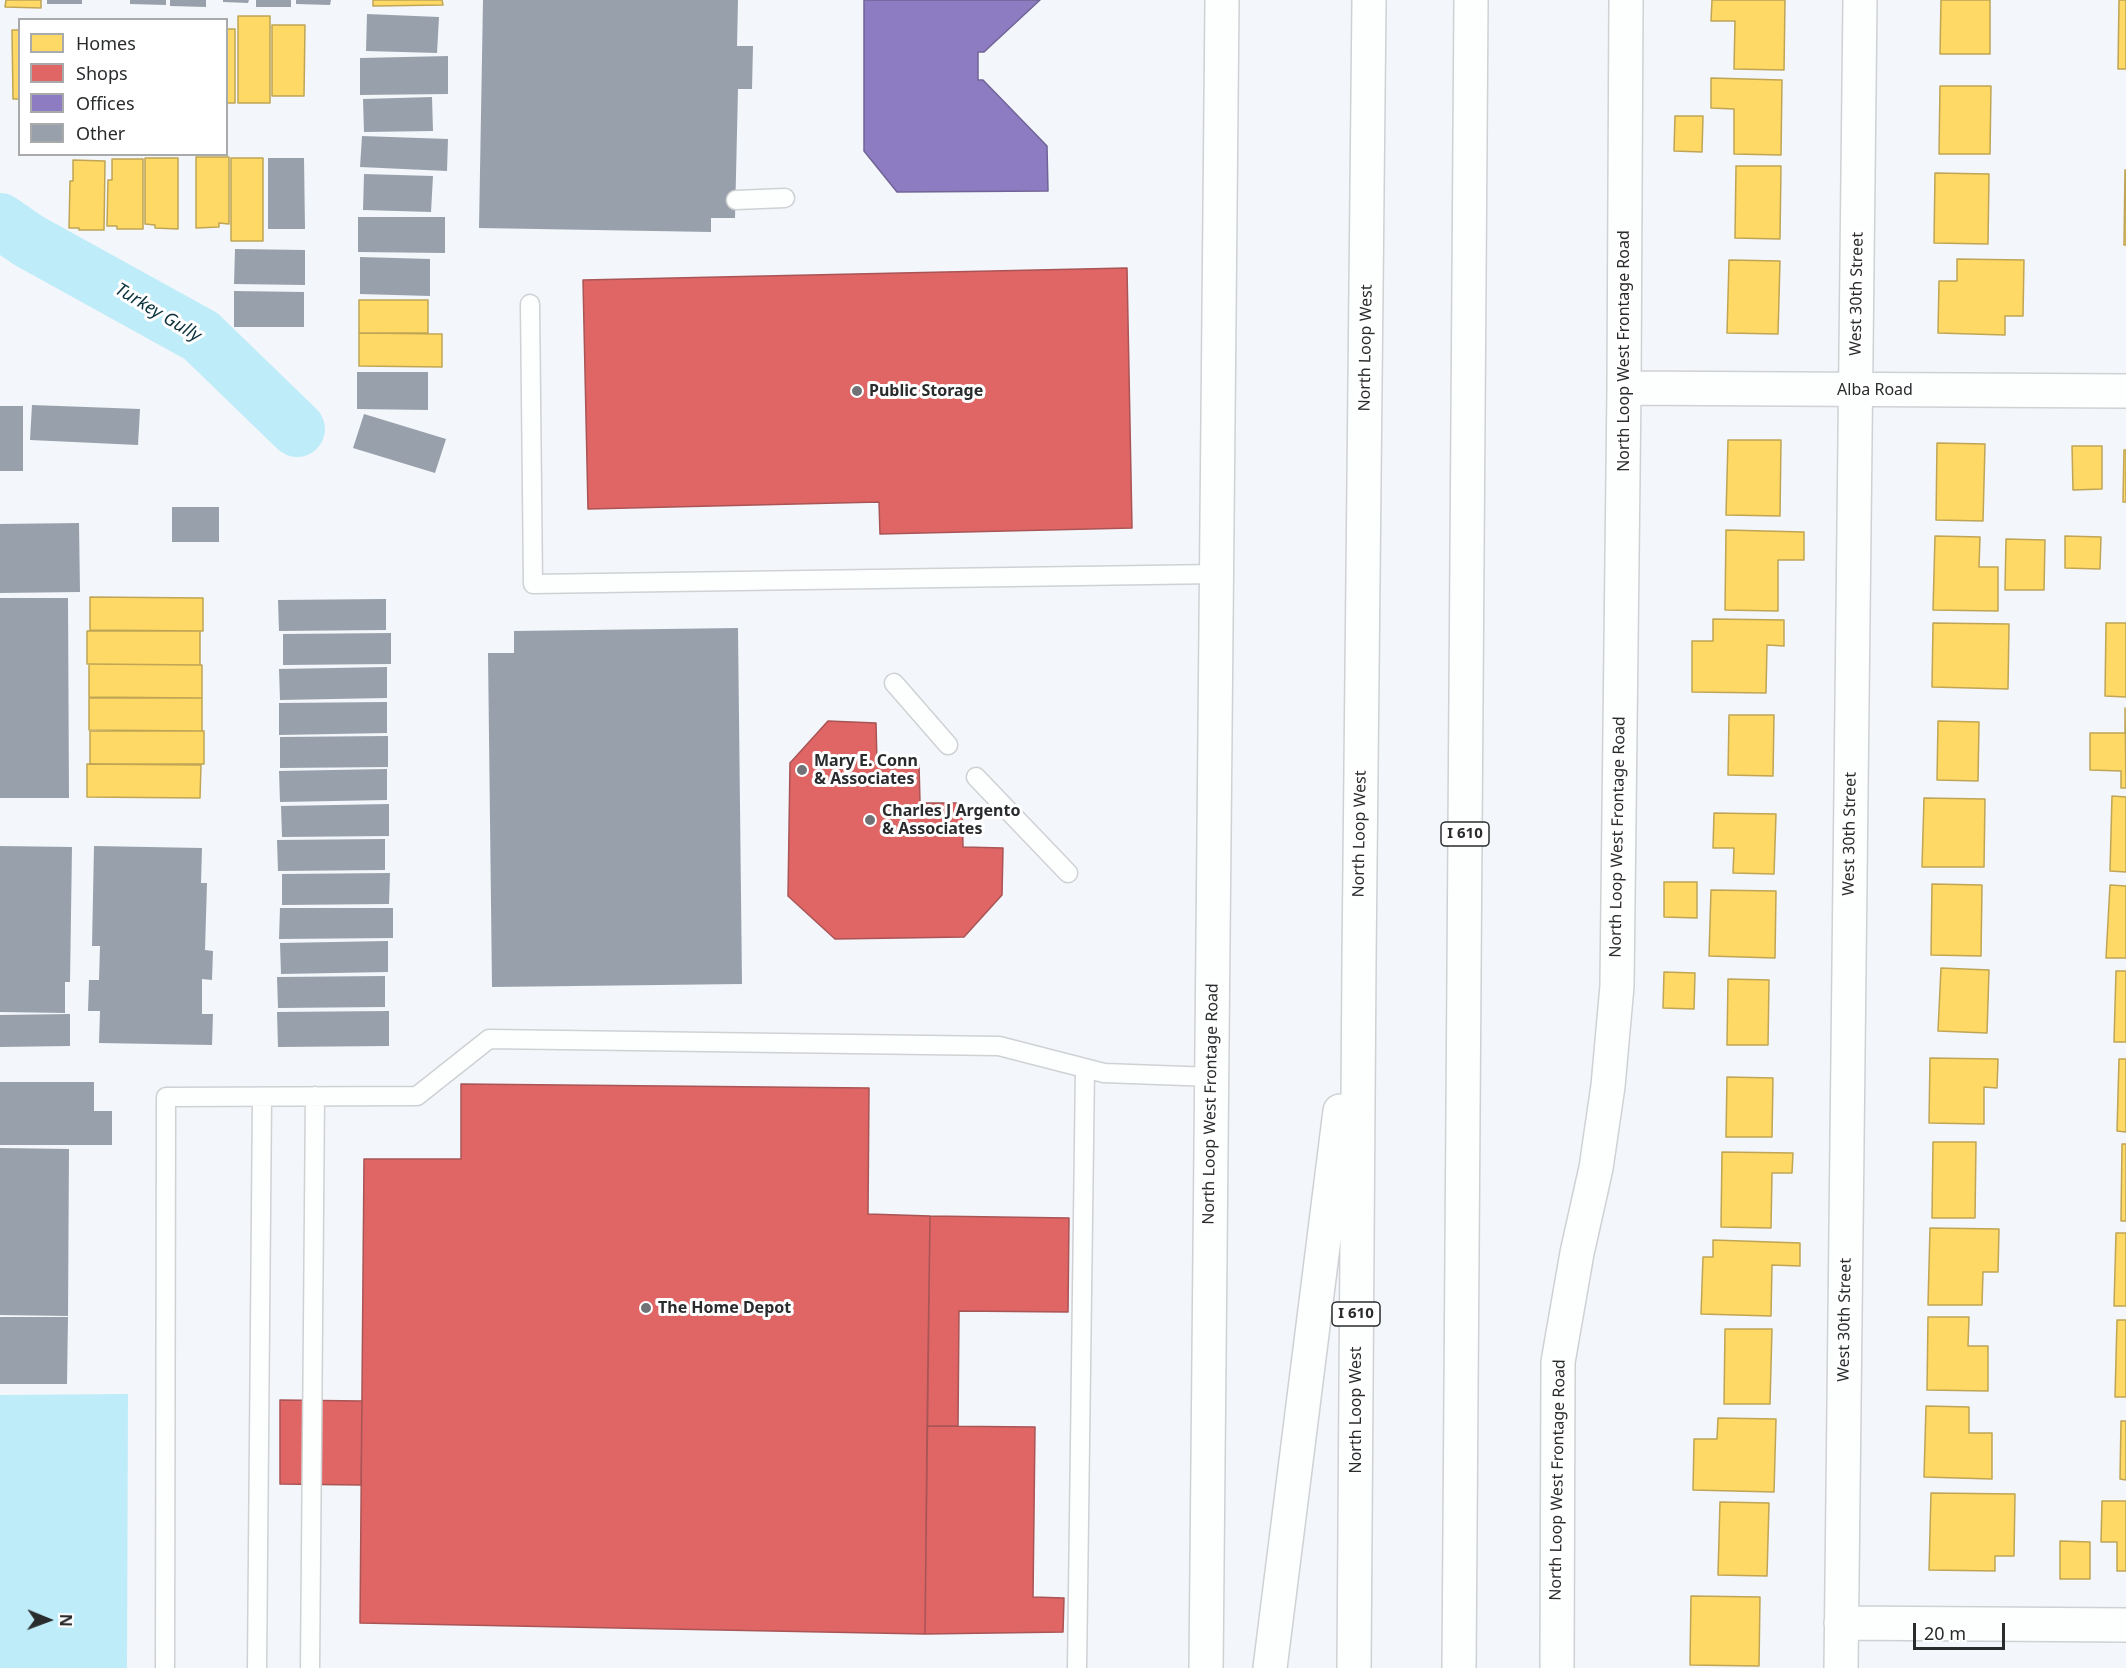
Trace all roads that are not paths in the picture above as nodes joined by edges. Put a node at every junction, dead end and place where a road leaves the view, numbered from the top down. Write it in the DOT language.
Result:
graph roads {
  1 [pos="1222,0"];
  2 [pos="1370,0"];
  3 [pos="1471,0"];
  4 [pos="1626,0"];
  5 [pos="1860,0"];
  6 [pos="785,198"];
  7 [pos="736,200"];
  8 [pos="530,304"];
  9 [pos="1624,388"];
  10 [pos="1855,390"];
  11 [pos="2126,391"];
  12 [pos="1216,574"];
  13 [pos="894,683"];
  14 [pos="948,745"];
  15 [pos="976,777"];
  16 [pos="1068,873"];
  17 [pos="1359,960"];
  18 [pos="1085,1068"];
  19 [pos="1212,1077"];
  20 [pos="315,1096"];
  21 [pos="262,1097"];
  22 [pos="1841,1623"];
  23 [pos="2126,1625"];
  24 [pos="165,1668"];
  25 [pos="257,1668"];
  26 [pos="310,1668"];
  27 [pos="1077,1668"];
  28 [pos="1206,1668"];
  29 [pos="1270,1668"];
  30 [pos="1354,1668"];
  31 [pos="1459,1668"];
  32 [pos="1557,1668"];
  33 [pos="1841,1668"];
  1 -- 12 [label="main road, North Loop West Frontage Road"];
  2 -- 17 [label="main road, North Loop West / I 610"];
  3 -- 31 [label="main road, I 610"];
  4 -- 9 [label="main road, North Loop West Frontage Road"];
  5 -- 10 [label="main road, West 30th Street"];
  6 -- 7 [label="lane"];
  8 -- 12 [label="lane"];
  9 -- 10 [label="main road, Alba Road"];
  9 -- 32 [label="main road, North Loop West Frontage Road"];
  10 -- 11 [label="main road, Alba Road"];
  10 -- 22 [label="main road, West 30th Street"];
  12 -- 19 [label="main road, North Loop West Frontage Road"];
  13 -- 14 [label="lane"];
  15 -- 16 [label="lane"];
  17 -- 29 [label="main road"];
  17 -- 30 [label="main road, North Loop West / I 610"];
  18 -- 19 [label="lane"];
  18 -- 20 [label="lane"];
  18 -- 27 [label="lane"];
  19 -- 28 [label="main road, North Loop West Frontage Road"];
  20 -- 21 [label="lane"];
  20 -- 26 [label="lane"];
  21 -- 24 [label="lane"];
  21 -- 25 [label="lane"];
  22 -- 23 [label="main road"];
  22 -- 33 [label="main road, West 30th Street"];
}
